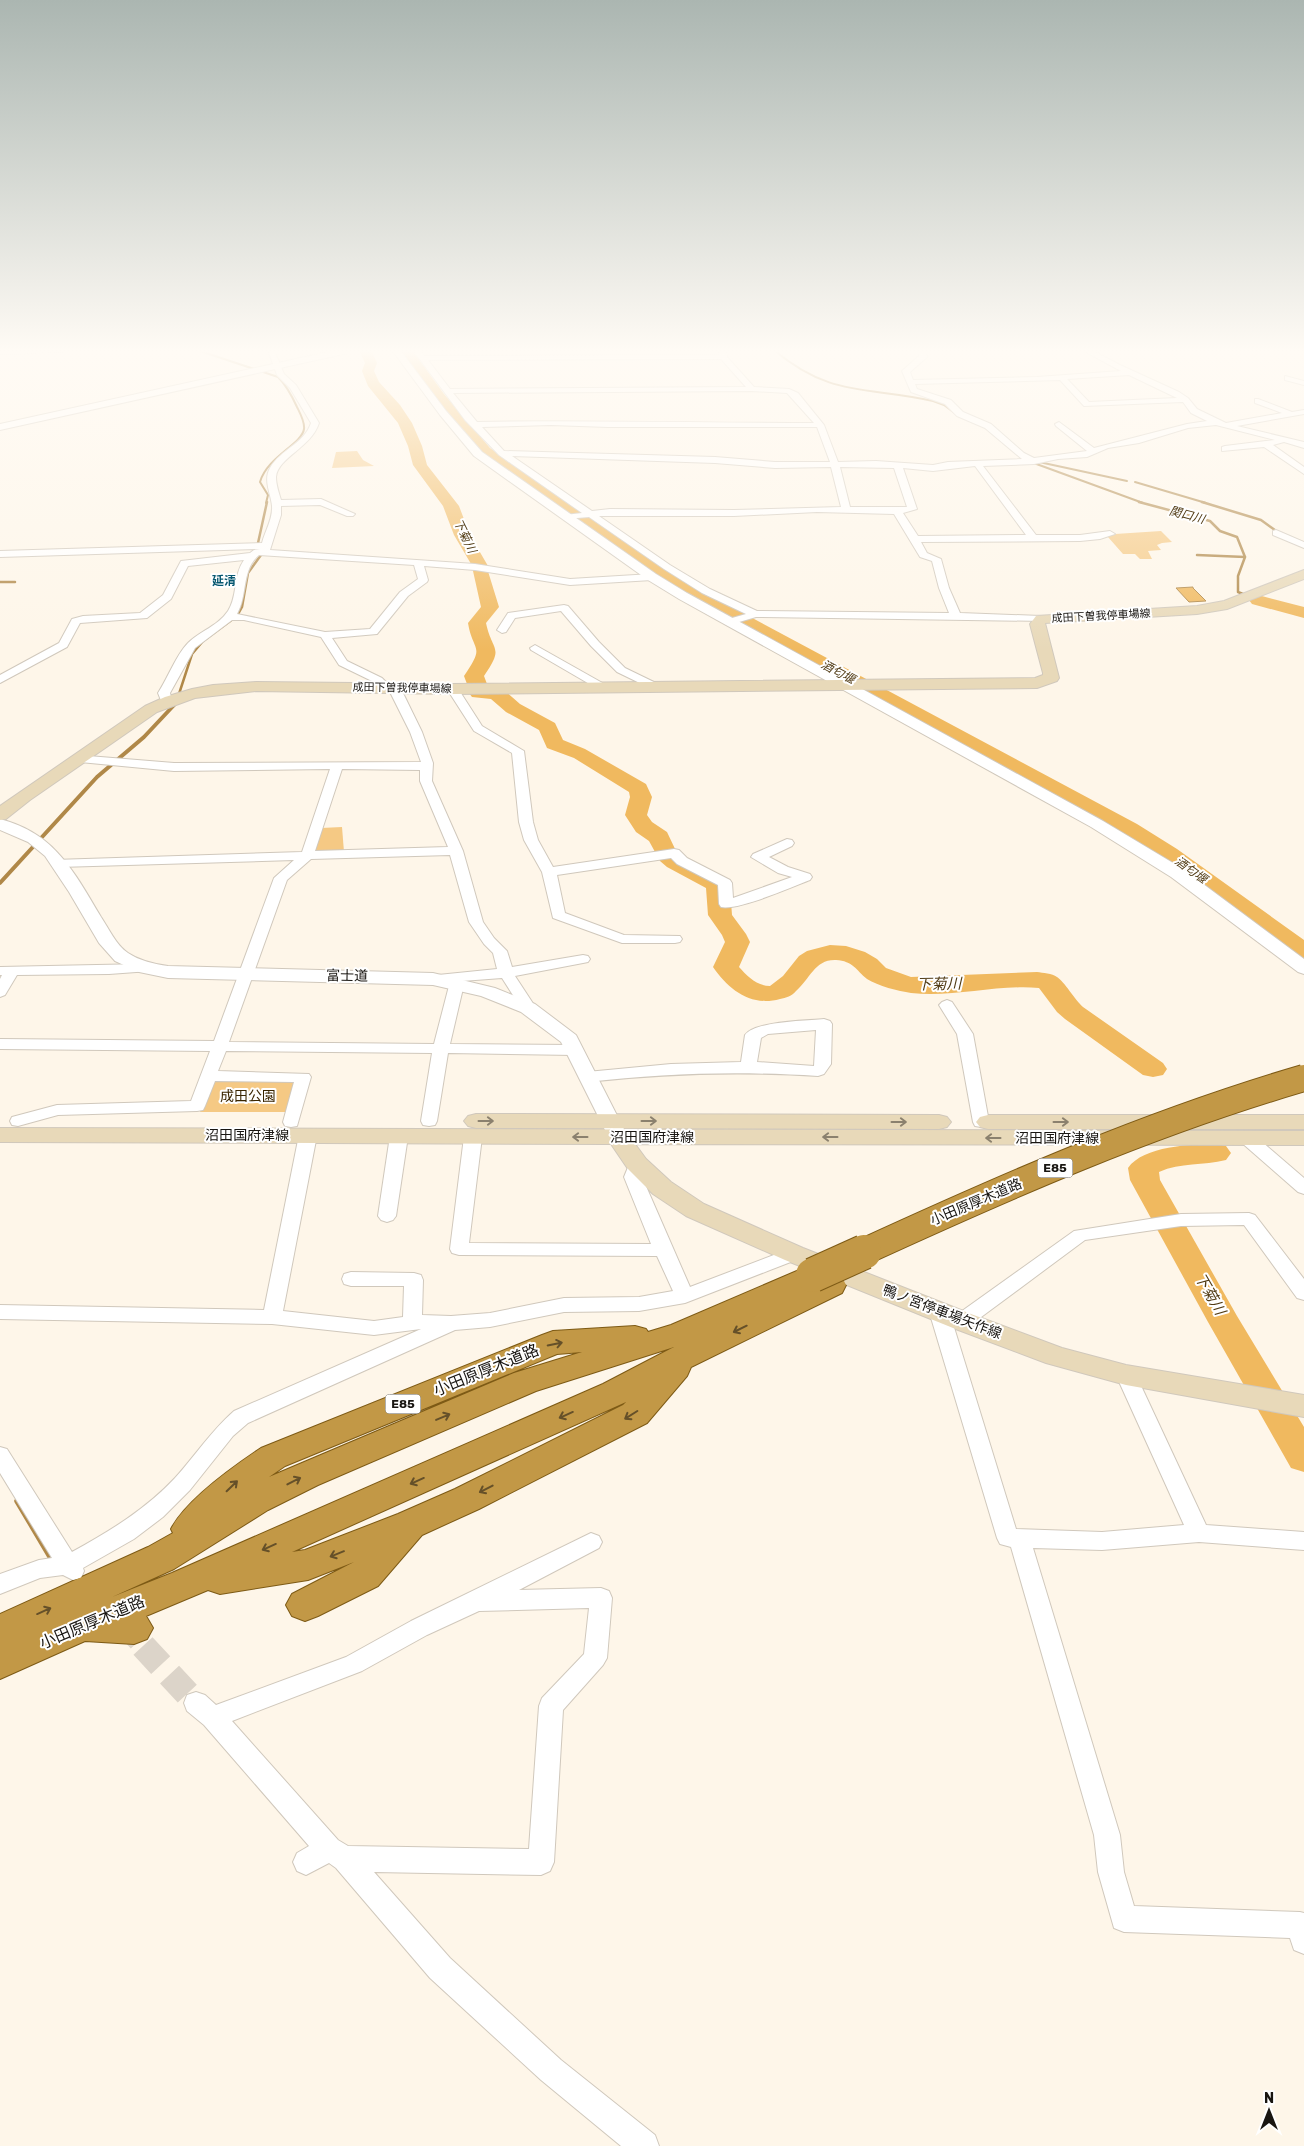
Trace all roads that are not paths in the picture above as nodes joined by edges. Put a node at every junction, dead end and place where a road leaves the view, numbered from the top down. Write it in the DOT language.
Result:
graph roads {
  1 [pos="294,450"];
  2 [pos="475,450"];
  3 [pos="499,450"];
  4 [pos="830,450"];
  5 [pos="1015,450"];
  6 [pos="1274,450"];
  7 [pos="1093,451"];
  8 [pos="502,453"];
  9 [pos="1030,461"];
  10 [pos="835,464"];
  11 [pos="977,464"];
  12 [pos="897,465"];
  13 [pos="1304,472"];
  14 [pos="276,503"];
  15 [pos="846,509"];
  16 [pos="897,511"];
  17 [pos="590,513"];
  18 [pos="350,514"];
  19 [pos="568,517"];
  20 [pos="1276,532"];
  21 [pos="1110,534"];
  22 [pos="1033,538"];
  23 [pos="917,539"];
  24 [pos="1304,545"];
  25 [pos="265,549"];
  26 [pos="0,554"];
  27 [pos="252,556"];
  28 [pos="419,564"];
  29 [pos="1304,574"];
  30 [pos="652,577"];
  31 [pos="751,615"];
  32 [pos="956,616"];
  33 [pos="234,617"];
  34 [pos="1041,619"];
  35 [pos="729,622"];
  36 [pos="502,630"];
  37 [pos="325,635"];
  38 [pos="534,648"];
  39 [pos="0,680"];
  40 [pos="841,683"];
  41 [pos="654,686"];
  42 [pos="602,687"];
  43 [pos="392,689"];
  44 [pos="453,689"];
  45 [pos="166,701"];
  46 [pos="80,758"];
  47 [pos="337,765"];
  48 [pos="428,766"];
  49 [pos="0,815"];
  50 [pos="0,824"];
  51 [pos="787,844"];
  52 [pos="456,850"];
  53 [pos="307,856"];
  54 [pos="59,863"];
  55 [pos="549,872"];
  56 [pos="675,939"];
  57 [pos="584,959"];
  58 [pos="145,968"];
  59 [pos="1304,968"];
  60 [pos="6,971"];
  61 [pos="506,973"];
  62 [pos="247,974"];
  63 [pos="432,979"];
  64 [pos="456,984"];
  65 [pos="0,992"];
  66 [pos="947,1005"];
  67 [pos="528,1008"];
  68 [pos="0,1044"];
  69 [pos="219,1046"];
  70 [pos="441,1048"];
  71 [pos="575,1050"];
  72 [pos="748,1068"];
  73 [pos="208,1076"];
  74 [pos="587,1077"];
  75 [pos="1304,1078"];
  76 [pos="1304,1092"];
  77 [pos="429,1122"];
  78 [pos="981,1122"];
  79 [pos="1304,1122"];
  80 [pos="6,1126"];
  81 [pos="300,1128"];
  82 [pos="614,1129"];
  83 [pos="399,1136"];
  84 [pos="473,1137"];
  85 [pos="1304,1138"];
  86 [pos="1248,1139"];
  87 [pos="637,1164"];
  88 [pos="1304,1188"];
  89 [pos="387,1216"];
  90 [pos="664,1250"];
  91 [pos="813,1271"];
  92 [pos="351,1279"];
  93 [pos="1304,1293"];
  94 [pos="685,1296"];
  95 [pos="0,1312"];
  96 [pos="950,1316"];
  97 [pos="272,1317"];
  98 [pos="451,1323"];
  99 [pos="412,1324"];
  100 [pos="685,1344"];
  101 [pos="1126,1376"];
  102 [pos="1304,1406"];
  103 [pos="0,1455"];
  104 [pos="411,1524"];
  105 [pos="1199,1533"];
  106 [pos="1019,1538"];
  107 [pos="1304,1541"];
  108 [pos="591,1542"];
  109 [pos="71,1569"];
  110 [pos="0,1584"];
  111 [pos="185,1584"];
  112 [pos="477,1601"];
  113 [pos="305,1605"];
  114 [pos="76,1628"];
  115 [pos="134,1628"];
  116 [pos="0,1631"];
  117 [pos="0,1662"];
  118 [pos="337,1854"];
  119 [pos="306,1862"];
  120 [pos="1304,1940"];
  121 [pos="644,2146"];
  1 -- 14 [label="street"];
  2 -- 19 [label="street"];
  3 -- 8 [label="street"];
  4 -- 10 [label="street"];
  5 -- 9 [label="street"];
  6 -- 13 [label="street"];
  7 -- 9 [label="street"];
  8 -- 10 [label="street"];
  8 -- 17 [label="street"];
  9 -- 11 [label="street"];
  10 -- 12 [label="street"];
  10 -- 15 [label="street"];
  11 -- 12 [label="street"];
  11 -- 22 [label="street"];
  12 -- 16 [label="street"];
  14 -- 18 [label="street"];
  14 -- 25 [label="street"];
  15 -- 16 [label="street"];
  15 -- 17 [label="street"];
  16 -- 23 [label="street"];
  17 -- 19 [label="street"];
  17 -- 31 [label="street"];
  19 -- 30 [label="street"];
  20 -- 24 [label="street"];
  21 -- 22 [label="street"];
  22 -- 23 [label="street"];
  23 -- 32 [label="street"];
  25 -- 26 [label="street"];
  25 -- 27 [label="street"];
  25 -- 28 [label="street"];
  27 -- 33 [label="street"];
  27 -- 39 [label="street"];
  28 -- 30 [label="street"];
  28 -- 37 [label="street"];
  29 -- 34 [label="main road, 成田下曽我停車場線"];
  30 -- 35 [label="street"];
  31 -- 32 [label="street"];
  31 -- 35 [label="street"];
  32 -- 34 [label="street"];
  33 -- 37 [label="street"];
  33 -- 45 [label="street"];
  34 -- 40 [label="main road, 成田下曽我停車場線"];
  35 -- 40 [label="street"];
  36 -- 41 [label="street"];
  37 -- 43 [label="street"];
  38 -- 42 [label="street"];
  40 -- 41 [label="main road, 成田下曽我停車場線"];
  40 -- 59 [label="street"];
  41 -- 42 [label="main road, 成田下曽我停車場線"];
  42 -- 44 [label="main road, 成田下曽我停車場線"];
  43 -- 44 [label="main road, 成田下曽我停車場線"];
  43 -- 45 [label="main road, 成田下曽我停車場線"];
  43 -- 48 [label="street"];
  44 -- 55 [label="street"];
  45 -- 46 [label="main road, 成田下曽我停車場線"];
  46 -- 47 [label="street"];
  46 -- 49 [label="main road, 成田下曽我停車場線"];
  47 -- 48 [label="street"];
  47 -- 53 [label="street"];
  48 -- 52 [label="street"];
  50 -- 54 [label="street"];
  51 -- 55 [label="street"];
  52 -- 53 [label="street"];
  52 -- 61 [label="street"];
  53 -- 54 [label="street"];
  53 -- 62 [label="street"];
  54 -- 58 [label="street"];
  55 -- 56 [label="street"];
  57 -- 61 [label="street"];
  58 -- 60 [label="street, 富士道"];
  58 -- 62 [label="street, 富士道"];
  60 -- 65 [label="street"];
  61 -- 63 [label="street"];
  61 -- 67 [label="street"];
  62 -- 63 [label="street, 富士道"];
  62 -- 69 [label="street"];
  63 -- 64 [label="street, 富士道"];
  64 -- 67 [label="street, 富士道"];
  64 -- 70 [label="street"];
  66 -- 78 [label="street"];
  67 -- 71 [label="street, 富士道"];
  68 -- 69 [label="street"];
  69 -- 70 [label="street"];
  69 -- 73 [label="street"];
  70 -- 71 [label="street"];
  70 -- 77 [label="street"];
  71 -- 74 [label="street, 富士道"];
  72 -- 72 [label="street"];
  72 -- 74 [label="street"];
  73 -- 80 [label="street"];
  73 -- 81 [label="street"];
  74 -- 82 [label="street, 富士道"];
  75 -- 91 [label="highway, 小田原厚木道路 / E85, bridge"];
  76 -- 91 [label="highway, 小田原厚木道路 / E85"];
  77 -- 81 [label="main road, 沼田国府津線"];
  77 -- 82 [label="main road, 沼田国府津線, one-way"];
  78 -- 79 [label="main road, 沼田国府津線, one-way"];
  82 -- 78 [label="main road, 沼田国府津線, one-way"];
  80 -- 81 [label="main road, 沼田国府津線"];
  81 -- 83 [label="main road, 沼田国府津線"];
  81 -- 97 [label="street"];
  82 -- 84 [label="main road, 沼田国府津線, one-way"];
  86 -- 82 [label="main road, 沼田国府津線, one-way"];
  82 -- 87 [label="main road, 鴨ノ宮停車場矢作線"];
  83 -- 84 [label="main road, 沼田国府津線"];
  83 -- 89 [label="street"];
  84 -- 90 [label="street"];
  85 -- 86 [label="main road, 沼田国府津線"];
  86 -- 88 [label="street"];
  87 -- 90 [label="street"];
  87 -- 91 [label="main road, 鴨ノ宮停車場矢作線"];
  90 -- 94 [label="street"];
  91 -- 94 [label="street"];
  91 -- 96 [label="main road, 鴨ノ宮停車場矢作線"];
  91 -- 100 [label="highway, 小田原厚木道路 / E85"];
  92 -- 99 [label="street"];
  93 -- 96 [label="street"];
  94 -- 98 [label="street"];
  95 -- 97 [label="street"];
  96 -- 101 [label="main road, 鴨ノ宮停車場矢作線"];
  96 -- 106 [label="street"];
  97 -- 99 [label="street"];
  98 -- 99 [label="street"];
  98 -- 109 [label="street"];
  100 -- 104 [label="highway, 小田原厚木道路 / E85, one-way"];
  100 -- 111 [label="highway, 小田原厚木道路 / E85, one-way"];
  116 -- 100 [label="highway, 小田原厚木道路 / E85, one-way"];
  101 -- 102 [label="main road, 鴨ノ宮停車場矢作線"];
  101 -- 105 [label="street"];
  103 -- 109 [label="street"];
  104 -- 111 [label="highway, 小田原厚木道路 / E85, one-way"];
  104 -- 113 [label="highway"];
  105 -- 106 [label="street"];
  105 -- 107 [label="street"];
  106 -- 120 [label="street"];
  108 -- 112 [label="street"];
  109 -- 110 [label="street"];
  111 -- 114 [label="highway, 小田原厚木道路 / E85"];
  112 -- 118 [label="street"];
  112 -- 118 [label="street"];
  114 -- 115 [label="highway"];
  114 -- 117 [label="highway, 小田原厚木道路 / E85"];
  118 -- 119 [label="street"];
  118 -- 121 [label="street"];
}
